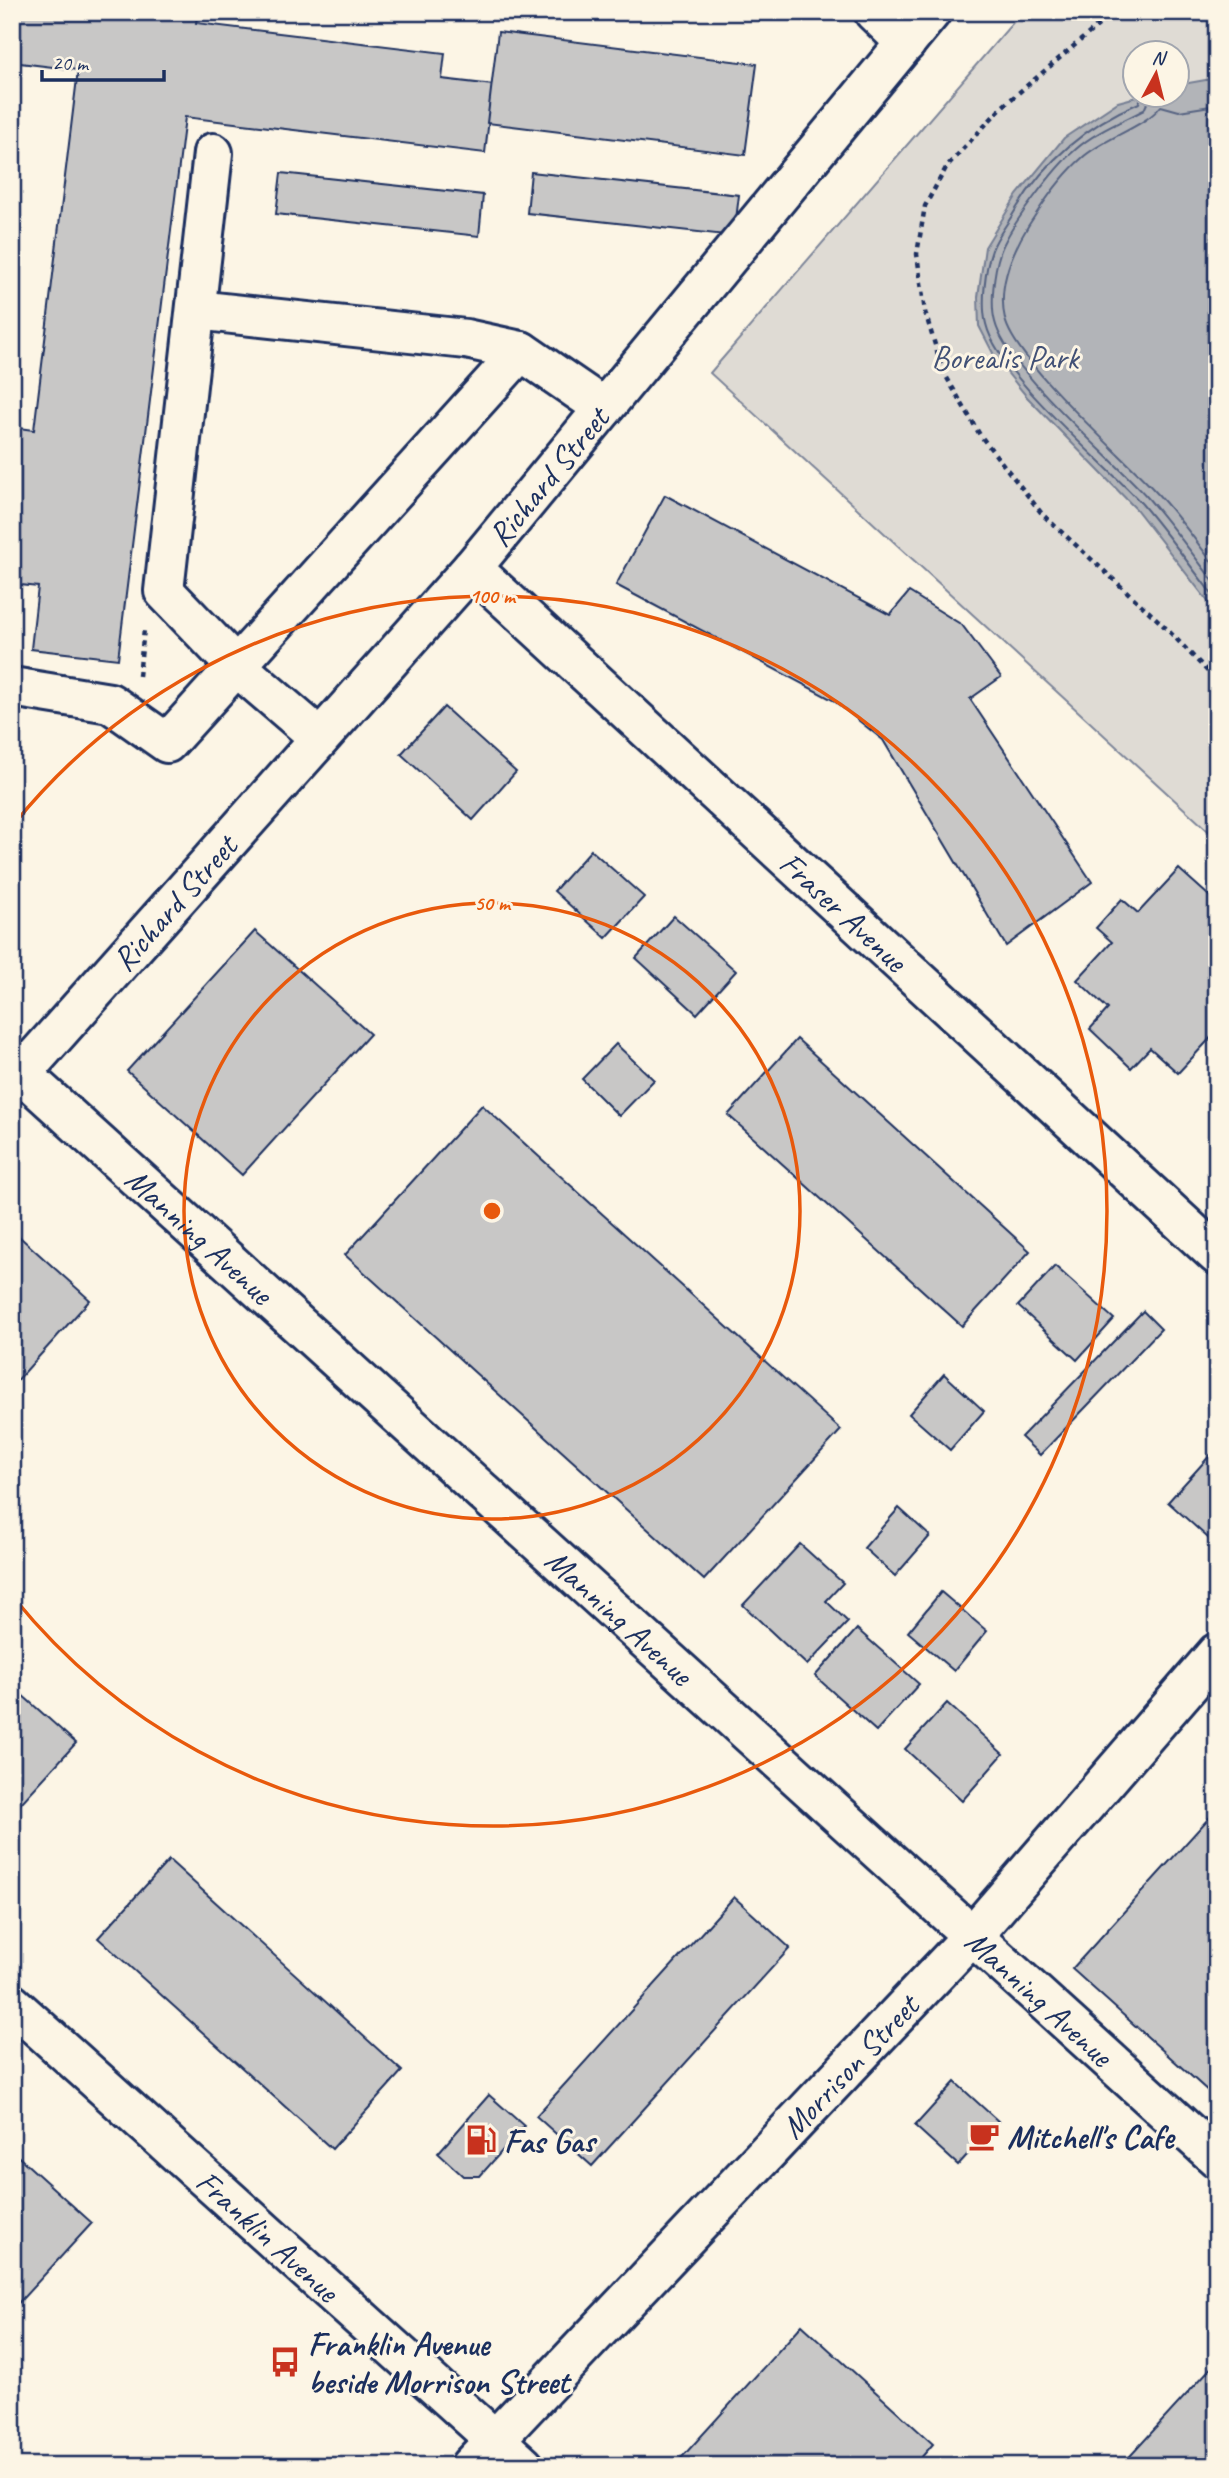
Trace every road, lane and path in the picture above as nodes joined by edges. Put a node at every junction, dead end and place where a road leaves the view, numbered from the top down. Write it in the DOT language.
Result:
graph roads {
  1 [pos="874,12"];
  2 [pos="931,12"];
  3 [pos="1114,12"];
  4 [pos="906,43"];
  5 [pos="213,153"];
  6 [pos="196,310"];
  7 [pos="521,351"];
  8 [pos="604,408"];
  9 [pos="472,568"];
  10 [pos="235,665"];
  11 [pos="1217,681"];
  12 [pos="12,687"];
  13 [pos="320,738"];
  14 [pos="17,1079"];
  15 [pos="1217,1255"];
  16 [pos="1217,1653"];
  17 [pos="972,1936"];
  18 [pos="12,2004"];
  19 [pos="1217,2158"];
  20 [pos="482,2452"];
  21 [pos="524,2466"];
  1 -- 4 [label="street"];
  2 -- 4 [label="street, Richard Street"];
  3 -- 11 [label="path"];
  4 -- 8 [label="street, Richard Street"];
  5 -- 6 [label="street"];
  6 -- 7 [label="street"];
  6 -- 10 [label="street"];
  7 -- 8 [label="street"];
  7 -- 10 [label="street"];
  8 -- 9 [label="street, Richard Street"];
  9 -- 13 [label="street, Richard Street"];
  9 -- 15 [label="street, Fraser Avenue"];
  10 -- 12 [label="street"];
  10 -- 13 [label="street"];
  13 -- 14 [label="street, Richard Street"];
  14 -- 17 [label="street, Manning Avenue"];
  16 -- 17 [label="street, Morrison Street"];
  17 -- 19 [label="street, Manning Avenue"];
  17 -- 20 [label="street, Morrison Street"];
  18 -- 20 [label="street, Franklin Avenue"];
  20 -- 21 [label="street, Franklin Avenue"];
}
